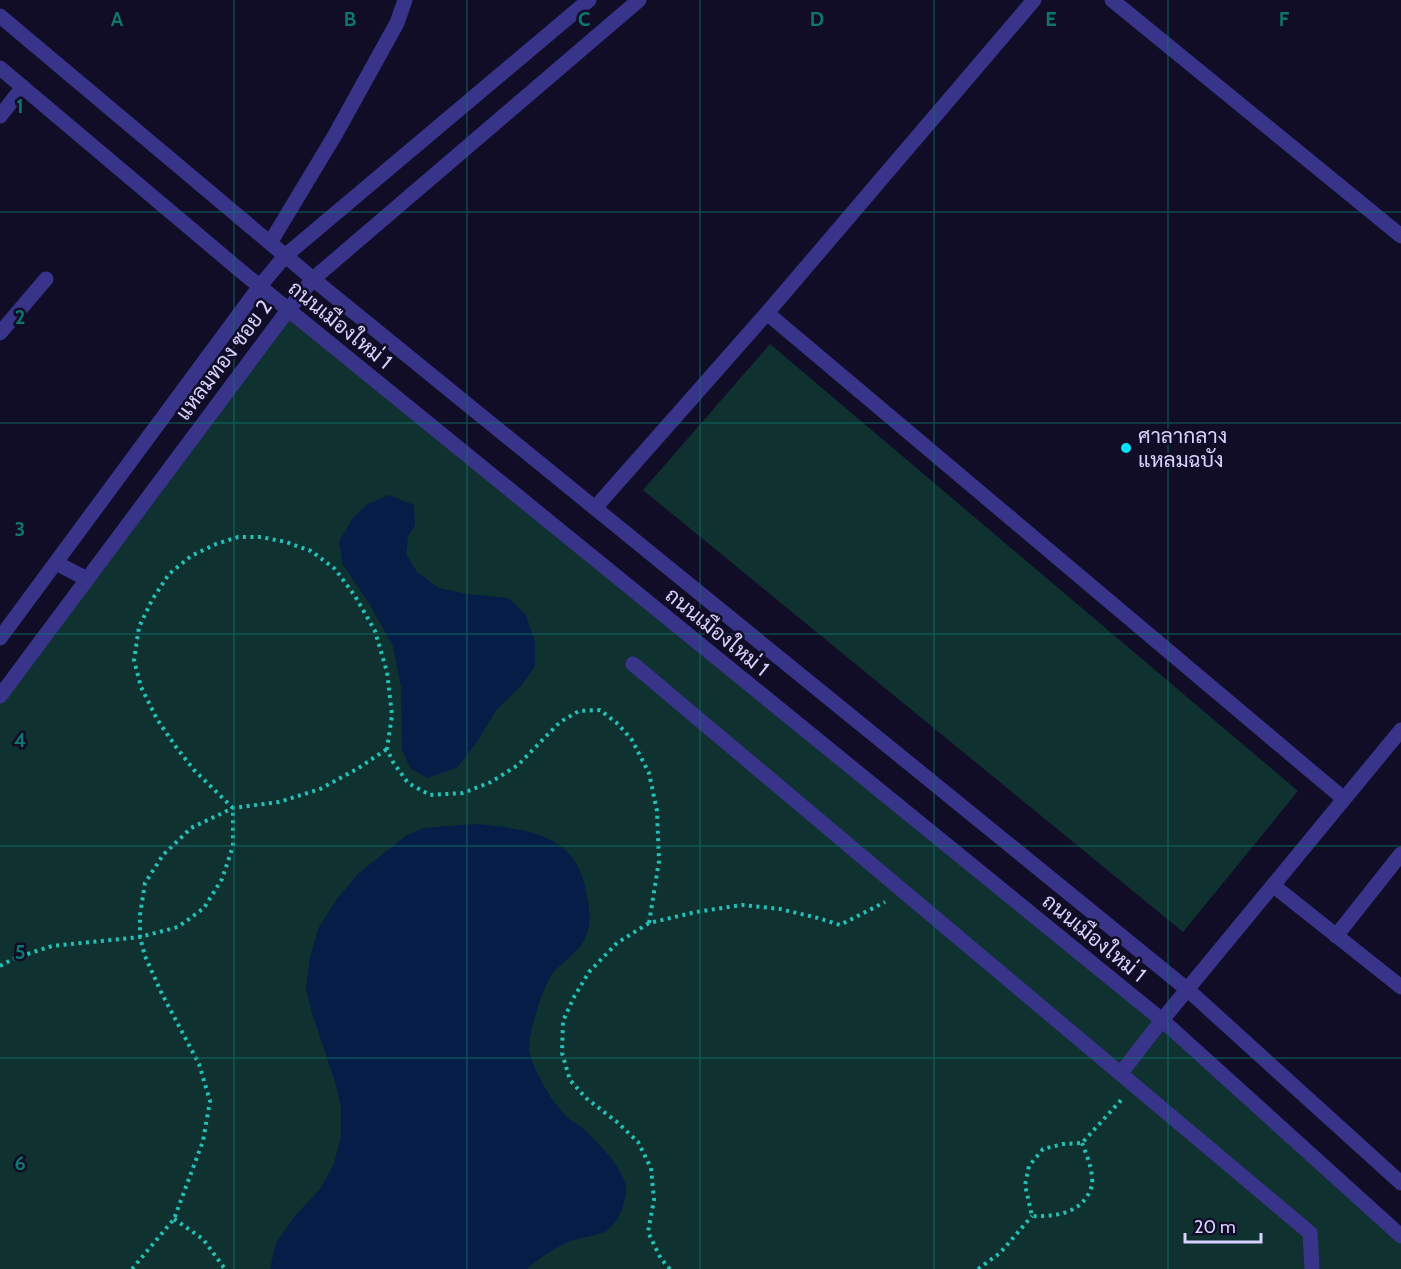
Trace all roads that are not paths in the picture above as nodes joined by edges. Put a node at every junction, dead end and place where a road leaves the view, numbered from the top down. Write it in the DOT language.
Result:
graph roads {
  1 [pos="405,0"];
  2 [pos="589,0"];
  3 [pos="639,0"];
  4 [pos="1034,0"];
  5 [pos="1112,0"];
  6 [pos="0,16"];
  7 [pos="0,68"];
  8 [pos="23,87"];
  9 [pos="0,116"];
  10 [pos="1401,236"];
  11 [pos="270,243"];
  12 [pos="285,256"];
  13 [pos="46,279"];
  14 [pos="313,279"];
  15 [pos="260,286"];
  16 [pos="288,310"];
  17 [pos="767,313"];
  18 [pos="0,333"];
  19 [pos="595,508"];
  20 [pos="56,563"];
  21 [pos="87,579"];
  22 [pos="0,638"];
  23 [pos="633,664"];
  24 [pos="0,696"];
  25 [pos="1398,740"];
  26 [pos="1344,799"];
  27 [pos="1401,854"];
  28 [pos="1274,886"];
  29 [pos="1336,936"];
  30 [pos="1401,987"];
  31 [pos="1188,990"];
  32 [pos="1162,1020"];
  33 [pos="1121,1073"];
  34 [pos="1401,1183"];
  35 [pos="1401,1236"];
  36 [pos="1312,1269"];
  1 -- 11 [label="street"];
  2 -- 12 [label="street, แหลมทอง ซอย 2"];
  3 -- 14 [label="street, แหลมทอง ซอย 2"];
  4 -- 17 [label="street"];
  5 -- 10 [label="street"];
  6 -- 11 [label="street, ถนนเมืองใหม่ 1"];
  7 -- 8 [label="street, ถนนเมืองใหม่ 1"];
  8 -- 9 [label="street"];
  8 -- 15 [label="street, ถนนเมืองใหม่ 1"];
  11 -- 12 [label="street, ถนนเมืองใหม่ 1"];
  12 -- 14 [label="street, ถนนเมืองใหม่ 1"];
  12 -- 15 [label="street, แหลมทอง ซอย 2"];
  13 -- 18 [label="street"];
  14 -- 16 [label="street, แหลมทอง ซอย 2"];
  14 -- 19 [label="street, ถนนเมืองใหม่ 1"];
  15 -- 16 [label="street, ถนนเมืองใหม่ 1"];
  15 -- 20 [label="street, แหลมทอง ซอย 2"];
  16 -- 21 [label="street, แหลมทอง ซอย 2"];
  16 -- 32 [label="street, ถนนเมืองใหม่ 1"];
  17 -- 19 [label="street"];
  17 -- 26 [label="street"];
  19 -- 31 [label="street, ถนนเมืองใหม่ 1"];
  20 -- 21 [label="street"];
  20 -- 22 [label="street, แหลมทอง ซอย 2"];
  21 -- 24 [label="street, แหลมทอง ซอย 2"];
  23 -- 33 [label="street"];
  25 -- 26 [label="street"];
  26 -- 28 [label="street"];
  27 -- 29 [label="street"];
  28 -- 29 [label="street"];
  28 -- 31 [label="street"];
  29 -- 30 [label="street"];
  31 -- 32 [label="street"];
  31 -- 34 [label="street, ถนนเมืองใหม่ 1"];
  32 -- 33 [label="street"];
  32 -- 35 [label="street, ถนนเมืองใหม่ 1"];
  33 -- 36 [label="street"];
}
